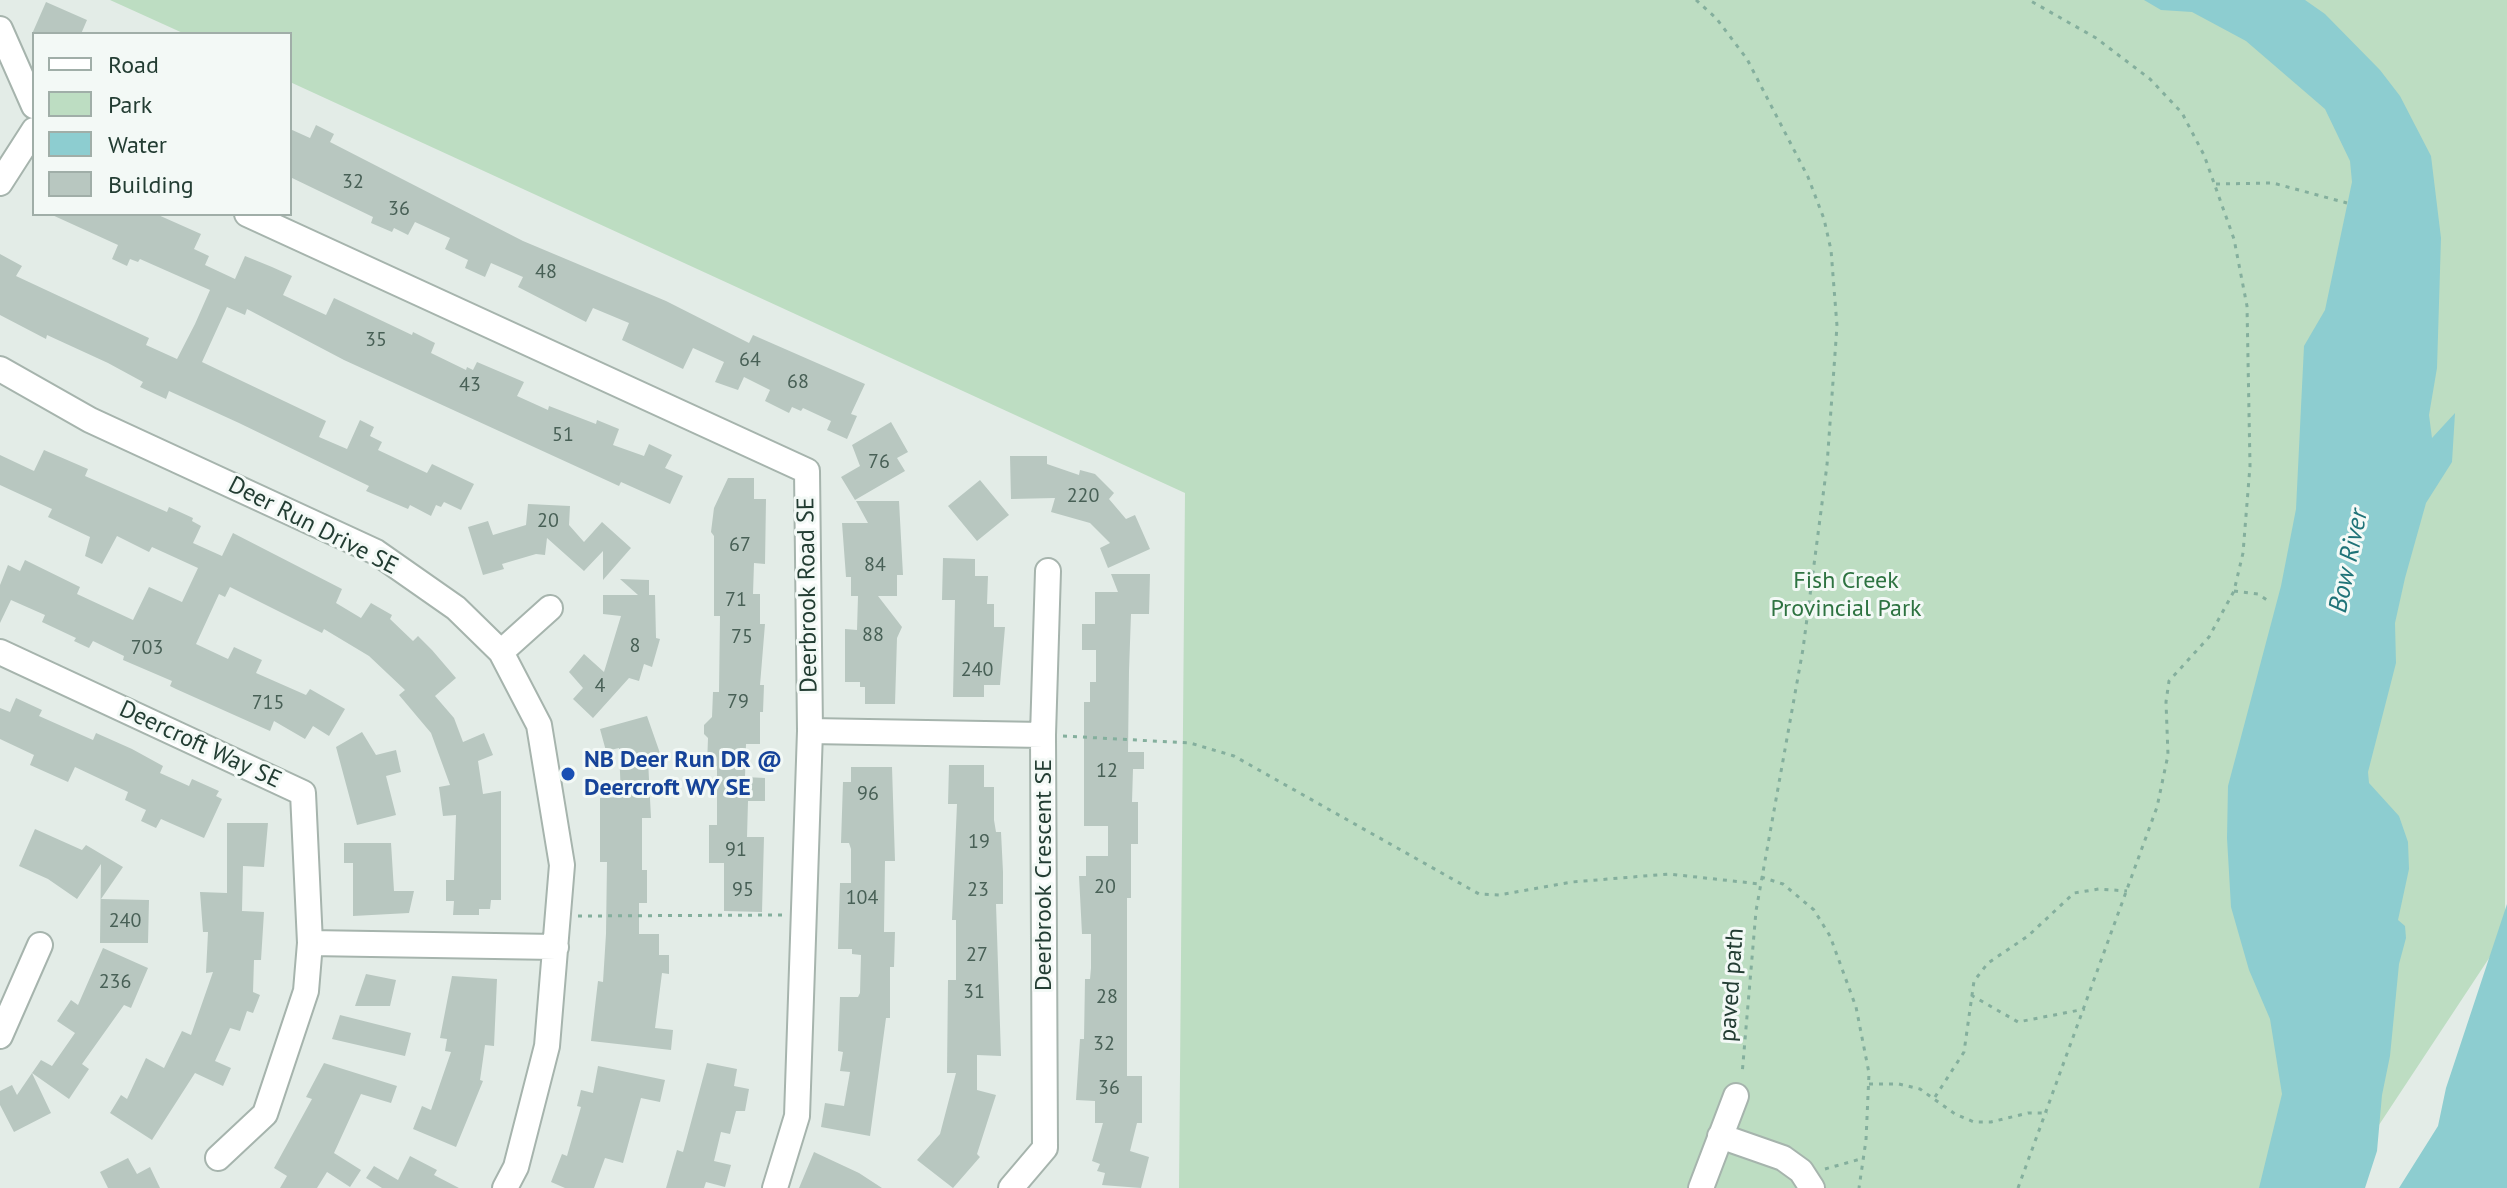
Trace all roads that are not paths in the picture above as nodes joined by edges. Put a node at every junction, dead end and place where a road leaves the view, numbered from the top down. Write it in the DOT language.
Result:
graph roads {
  1 [pos="0,29"];
  2 [pos="32,101"];
  3 [pos="32,133"];
  4 [pos="0,183"];
  5 [pos="251,216"];
  6 [pos="0,369"];
  7 [pos="1048,571"];
  8 [pos="550,608"];
  9 [pos="0,652"];
  10 [pos="501,652"];
  11 [pos="810,731"];
  12 [pos="1043,735"];
  13 [pos="310,943"];
  14 [pos="40,945"];
  15 [pos="556,947"];
  16 [pos="0,1036"];
  17 [pos="1736,1096"];
  18 [pos="1720,1136"];
  19 [pos="218,1158"];
  20 [pos="1808,1182"];
  21 [pos="505,1188"];
  22 [pos="775,1188"];
  23 [pos="1011,1188"];
  24 [pos="1701,1188"];
  1 -- 2 [label="street"];
  3 -- 4 [label="street"];
  5 -- 11 [label="street, Deerbrook Road SE"];
  6 -- 10 [label="street, Deer Run Drive SE"];
  7 -- 12 [label="street"];
  8 -- 10 [label="street"];
  9 -- 13 [label="street, Deercroft Way SE"];
  10 -- 15 [label="street, Deer Run Drive SE"];
  11 -- 12 [label="street, Deerbrook Crescent SE"];
  11 -- 22 [label="street, Deerbrook Road SE"];
  12 -- 23 [label="street, Deerbrook Crescent SE"];
  13 -- 15 [label="street"];
  13 -- 19 [label="street"];
  14 -- 16 [label="street"];
  15 -- 21 [label="street, Deer Run Drive SE"];
  17 -- 18 [label="street"];
  18 -- 20 [label="street"];
  18 -- 24 [label="street"];
}
